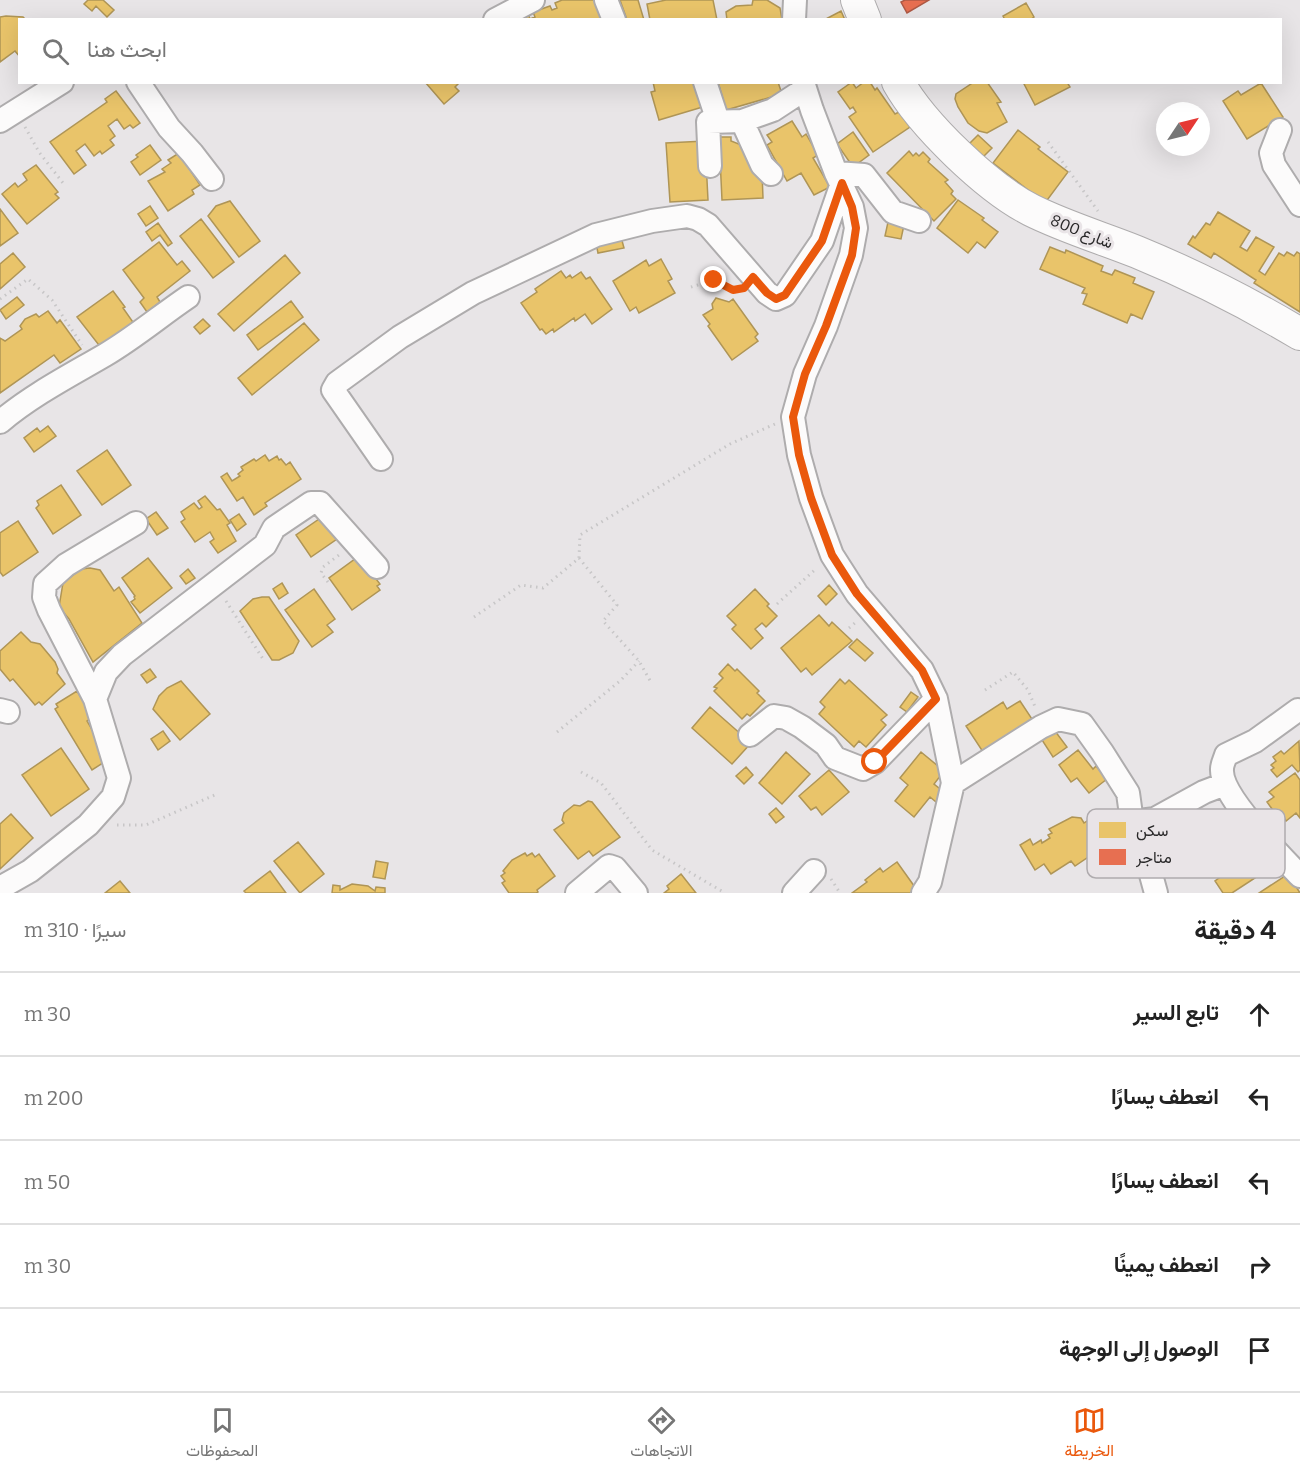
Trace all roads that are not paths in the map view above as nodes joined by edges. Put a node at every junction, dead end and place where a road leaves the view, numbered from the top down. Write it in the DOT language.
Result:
graph roads {
  1 [pos="533,0"];
  2 [pos="606,0"];
  3 [pos="795,0"];
  4 [pos="857,0"];
  5 [pos="499,18"];
  6 [pos="613,18"];
  7 [pos="794,18"];
  8 [pos="864,18"];
  9 [pos="59,84"];
  10 [pos="139,84"];
  11 [pos="706,84"];
  12 [pos="899,84"];
  13 [pos="804,86"];
  14 [pos="8,116"];
  15 [pos="742,121"];
  16 [pos="718,122"];
  17 [pos="1280,130"];
  18 [pos="710,166"];
  19 [pos="771,174"];
  20 [pos="839,178"];
  21 [pos="212,179"];
  22 [pos="1300,205"];
  23 [pos="919,221"];
  24 [pos="188,297"];
  25 [pos="1300,334"];
  26 [pos="0,422"];
  27 [pos="381,459"];
  28 [pos="136,523"];
  29 [pos="378,567"];
  30 [pos="95,699"];
  31 [pos="936,699"];
  32 [pos="1298,710"];
  33 [pos="750,735"];
  34 [pos="953,783"];
  35 [pos="1225,784"];
  36 [pos="1124,809"];
  37 [pos="1173,809"];
  38 [pos="1242,809"];
  39 [pos="1285,860"];
  40 [pos="822,873"];
  41 [pos="1300,876"];
  42 [pos="1152,878"];
  43 [pos="0,888"];
  44 [pos="632,888"];
  45 [pos="577,893"];
  46 [pos="794,893"];
  47 [pos="923,893"];
  48 [pos="1156,893"];
  1 -- 5 [label="street"];
  2 -- 6 [label="street"];
  3 -- 7 [label="street"];
  4 -- 8 [label="main road"];
  9 -- 14 [label="street"];
  10 -- 21 [label="street"];
  11 -- 16 [label="street"];
  12 -- 25 [label="main road, شارع 800"];
  13 -- 15 [label="street"];
  13 -- 20 [label="street"];
  15 -- 16 [label="street"];
  15 -- 19 [label="street"];
  16 -- 18 [label="street"];
  17 -- 22 [label="street"];
  20 -- 23 [label="street"];
  20 -- 27 [label="street"];
  20 -- 31 [label="street"];
  24 -- 26 [label="street"];
  28 -- 30 [label="street"];
  29 -- 30 [label="street"];
  30 -- 43 [label="street"];
  31 -- 33 [label="street"];
  31 -- 34 [label="street"];
  32 -- 35 [label="street"];
  34 -- 36 [label="street"];
  34 -- 47 [label="street"];
  35 -- 37 [label="street"];
  35 -- 38 [label="street"];
  39 -- 41 [label="street"];
  40 -- 46 [label="street"];
  42 -- 48 [label="street"];
  44 -- 45 [label="street"];
}
